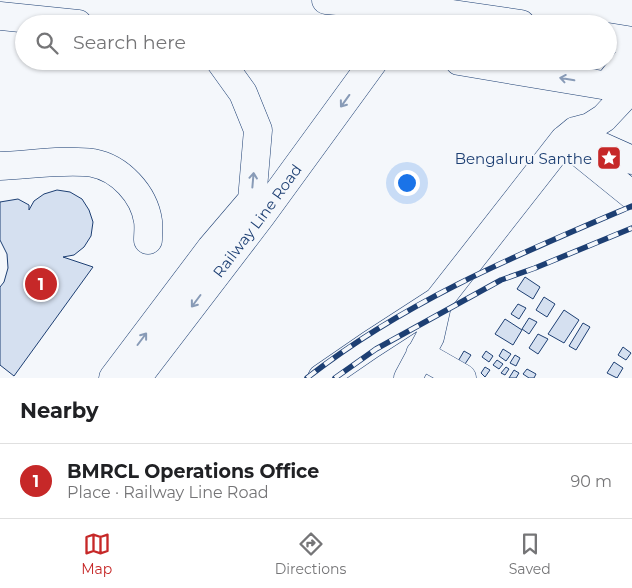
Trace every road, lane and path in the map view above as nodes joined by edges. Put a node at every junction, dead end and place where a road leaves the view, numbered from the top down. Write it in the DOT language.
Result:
graph roads {
  1 [pos="326,0"];
  2 [pos="459,15"];
  3 [pos="0,16"];
  4 [pos="15,18"];
  5 [pos="617,38"];
  6 [pos="632,41"];
  7 [pos="632,54"];
  8 [pos="227,70"];
  9 [pos="367,70"];
  10 [pos="514,70"];
  11 [pos="625,88"];
  12 [pos="569,136"];
  13 [pos="632,160"];
  14 [pos="0,166"];
  15 [pos="632,195"];
  16 [pos="148,240"];
  17 [pos="438,301"];
  18 [pos="420,354"];
  19 [pos="113,378"];
  20 [pos="138,378"];
  21 [pos="322,378"];
  22 [pos="408,378"];
  23 [pos="462,378"];
  1 -- 2 [label="main road"];
  3 -- 4 [label="main road"];
  5 -- 6 [label="main road"];
  7 -- 11 [label="main road"];
  19 -- 8 [label="main road, one-way"];
  9 -- 20 [label="main road, Railway Line Road, one-way"];
  11 -- 10 [label="main road, one-way"];
  11 -- 12 [label="main road"];
  12 -- 13 [label="main road"];
  12 -- 15 [label="main road"];
  12 -- 17 [label="main road"];
  14 -- 16 [label="main road"];
  17 -- 18 [label="main road"];
  17 -- 21 [label="main road"];
  18 -- 22 [label="main road"];
  18 -- 23 [label="main road"];
}
